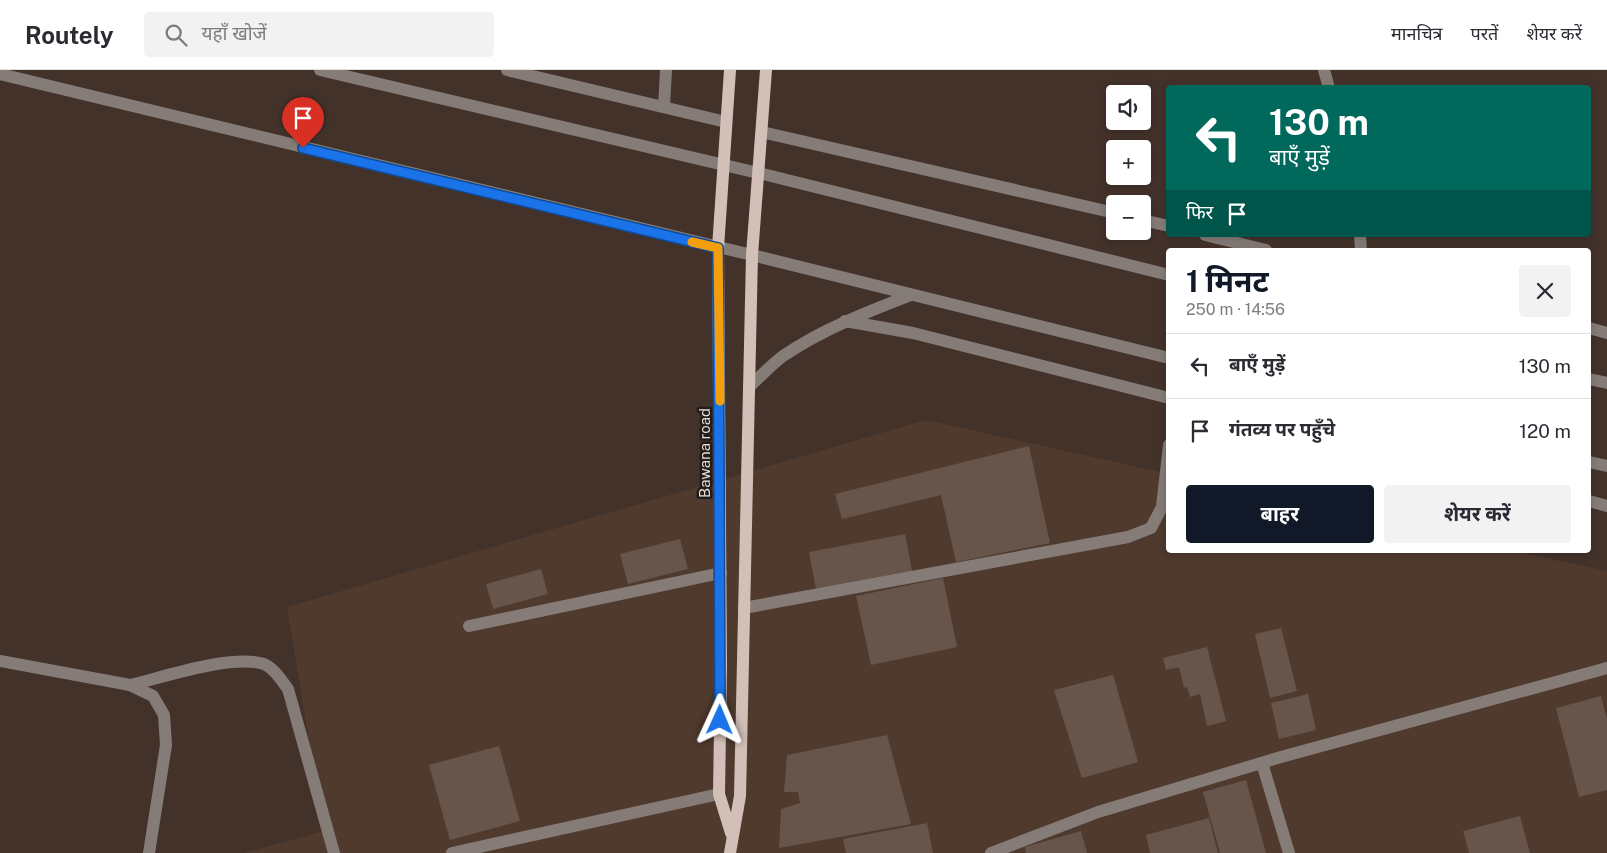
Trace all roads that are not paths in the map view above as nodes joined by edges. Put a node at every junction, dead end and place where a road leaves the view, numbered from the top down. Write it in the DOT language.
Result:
graph roads {
  1 [pos="320,70"];
  2 [pos="507,70"];
  3 [pos="666,70"];
  4 [pos="730,70"];
  5 [pos="766,70"];
  6 [pos="1324,70"];
  7 [pos="0,74"];
  8 [pos="1328,85"];
  9 [pos="664,107"];
  10 [pos="726,122"];
  11 [pos="762,132"];
  12 [pos="723,164"];
  13 [pos="759,173"];
  14 [pos="1106,211"];
  15 [pos="1151,222"];
  16 [pos="1166,225"];
  17 [pos="1213,237"];
  18 [pos="718,248"];
  19 [pos="1258,248"];
  20 [pos="752,255"];
  21 [pos="1166,274"];
  22 [pos="911,294"];
  23 [pos="845,321"];
  24 [pos="1591,329"];
  25 [pos="1607,333"];
  26 [pos="1166,357"];
  27 [pos="1591,379"];
  28 [pos="1607,383"];
  29 [pos="749,387"];
  30 [pos="1166,397"];
  31 [pos="1591,462"];
  32 [pos="1607,466"];
  33 [pos="1166,472"];
  34 [pos="1591,502"];
  35 [pos="1607,506"];
  36 [pos="721,573"];
  37 [pos="744,608"];
  38 [pos="469,626"];
  39 [pos="0,661"];
  40 [pos="1607,668"];
  41 [pos="130,685"];
  42 [pos="1262,763"];
  43 [pos="719,794"];
  44 [pos="732,834"];
  45 [pos="149,853"];
  46 [pos="334,853"];
  47 [pos="452,853"];
  48 [pos="730,853"];
  49 [pos="991,853"];
  50 [pos="1289,853"];
  1 -- 12 [label="street"];
  2 -- 9 [label="street"];
  3 -- 9 [label="street"];
  4 -- 10 [label="main road, Bawana road"];
  5 -- 11 [label="main road, Bawana road"];
  6 -- 8 [label="street"];
  7 -- 18 [label="street"];
  9 -- 10 [label="street"];
  10 -- 12 [label="main road, Bawana road"];
  11 -- 13 [label="main road, Bawana road"];
  11 -- 14 [label="street"];
  12 -- 13 [label="street"];
  12 -- 18 [label="main road, Bawana road"];
  13 -- 20 [label="main road, Bawana road"];
  13 -- 21 [label="street"];
  15 -- 16 [label="street"];
  17 -- 19 [label="street"];
  18 -- 20 [label="street"];
  18 -- 36 [label="main road, Bawana road"];
  20 -- 22 [label="street"];
  20 -- 29 [label="main road, Bawana road"];
  22 -- 23 [label="street"];
  22 -- 26 [label="street"];
  23 -- 29 [label="street"];
  23 -- 30 [label="street"];
  24 -- 25 [label="street"];
  27 -- 28 [label="street"];
  29 -- 37 [label="main road, Bawana road"];
  31 -- 32 [label="street"];
  33 -- 37 [label="street"];
  34 -- 35 [label="street"];
  36 -- 38 [label="street"];
  36 -- 43 [label="main road, Bawana road"];
  37 -- 44 [label="main road, Bawana road"];
  39 -- 41 [label="street"];
  40 -- 42 [label="street"];
  41 -- 45 [label="street"];
  41 -- 46 [label="street"];
  42 -- 49 [label="street"];
  42 -- 50 [label="street"];
  43 -- 44 [label="main road, Bawana road"];
  43 -- 47 [label="street"];
  44 -- 48 [label="main road, Bawana road"];
}
